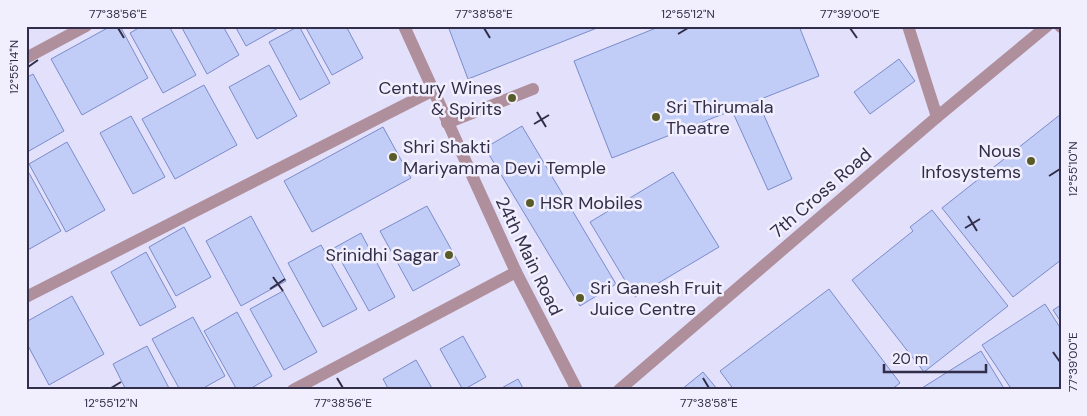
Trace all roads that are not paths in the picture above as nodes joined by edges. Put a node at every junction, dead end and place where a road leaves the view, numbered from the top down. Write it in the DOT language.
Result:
graph roads {
  1 [pos="86,26"];
  2 [pos="404,26"];
  3 [pos="908,26"];
  4 [pos="1048,26"];
  5 [pos="26,58"];
  6 [pos="533,89"];
  7 [pos="432,91"];
  8 [pos="936,117"];
  9 [pos="447,123"];
  10 [pos="516,272"];
  11 [pos="26,297"];
  12 [pos="294,390"];
  13 [pos="577,390"];
  14 [pos="619,390"];
  1 -- 5 [label="street"];
  2 -- 7 [label="street, 24th Main Road"];
  3 -- 8 [label="street"];
  4 -- 8 [label="street, 7th Cross Road"];
  6 -- 9 [label="street"];
  7 -- 9 [label="street, 24th Main Road"];
  7 -- 11 [label="street"];
  8 -- 14 [label="street, 7th Cross Road"];
  9 -- 10 [label="street, 24th Main Road"];
  10 -- 12 [label="street"];
  10 -- 13 [label="street, 24th Main Road"];
}
